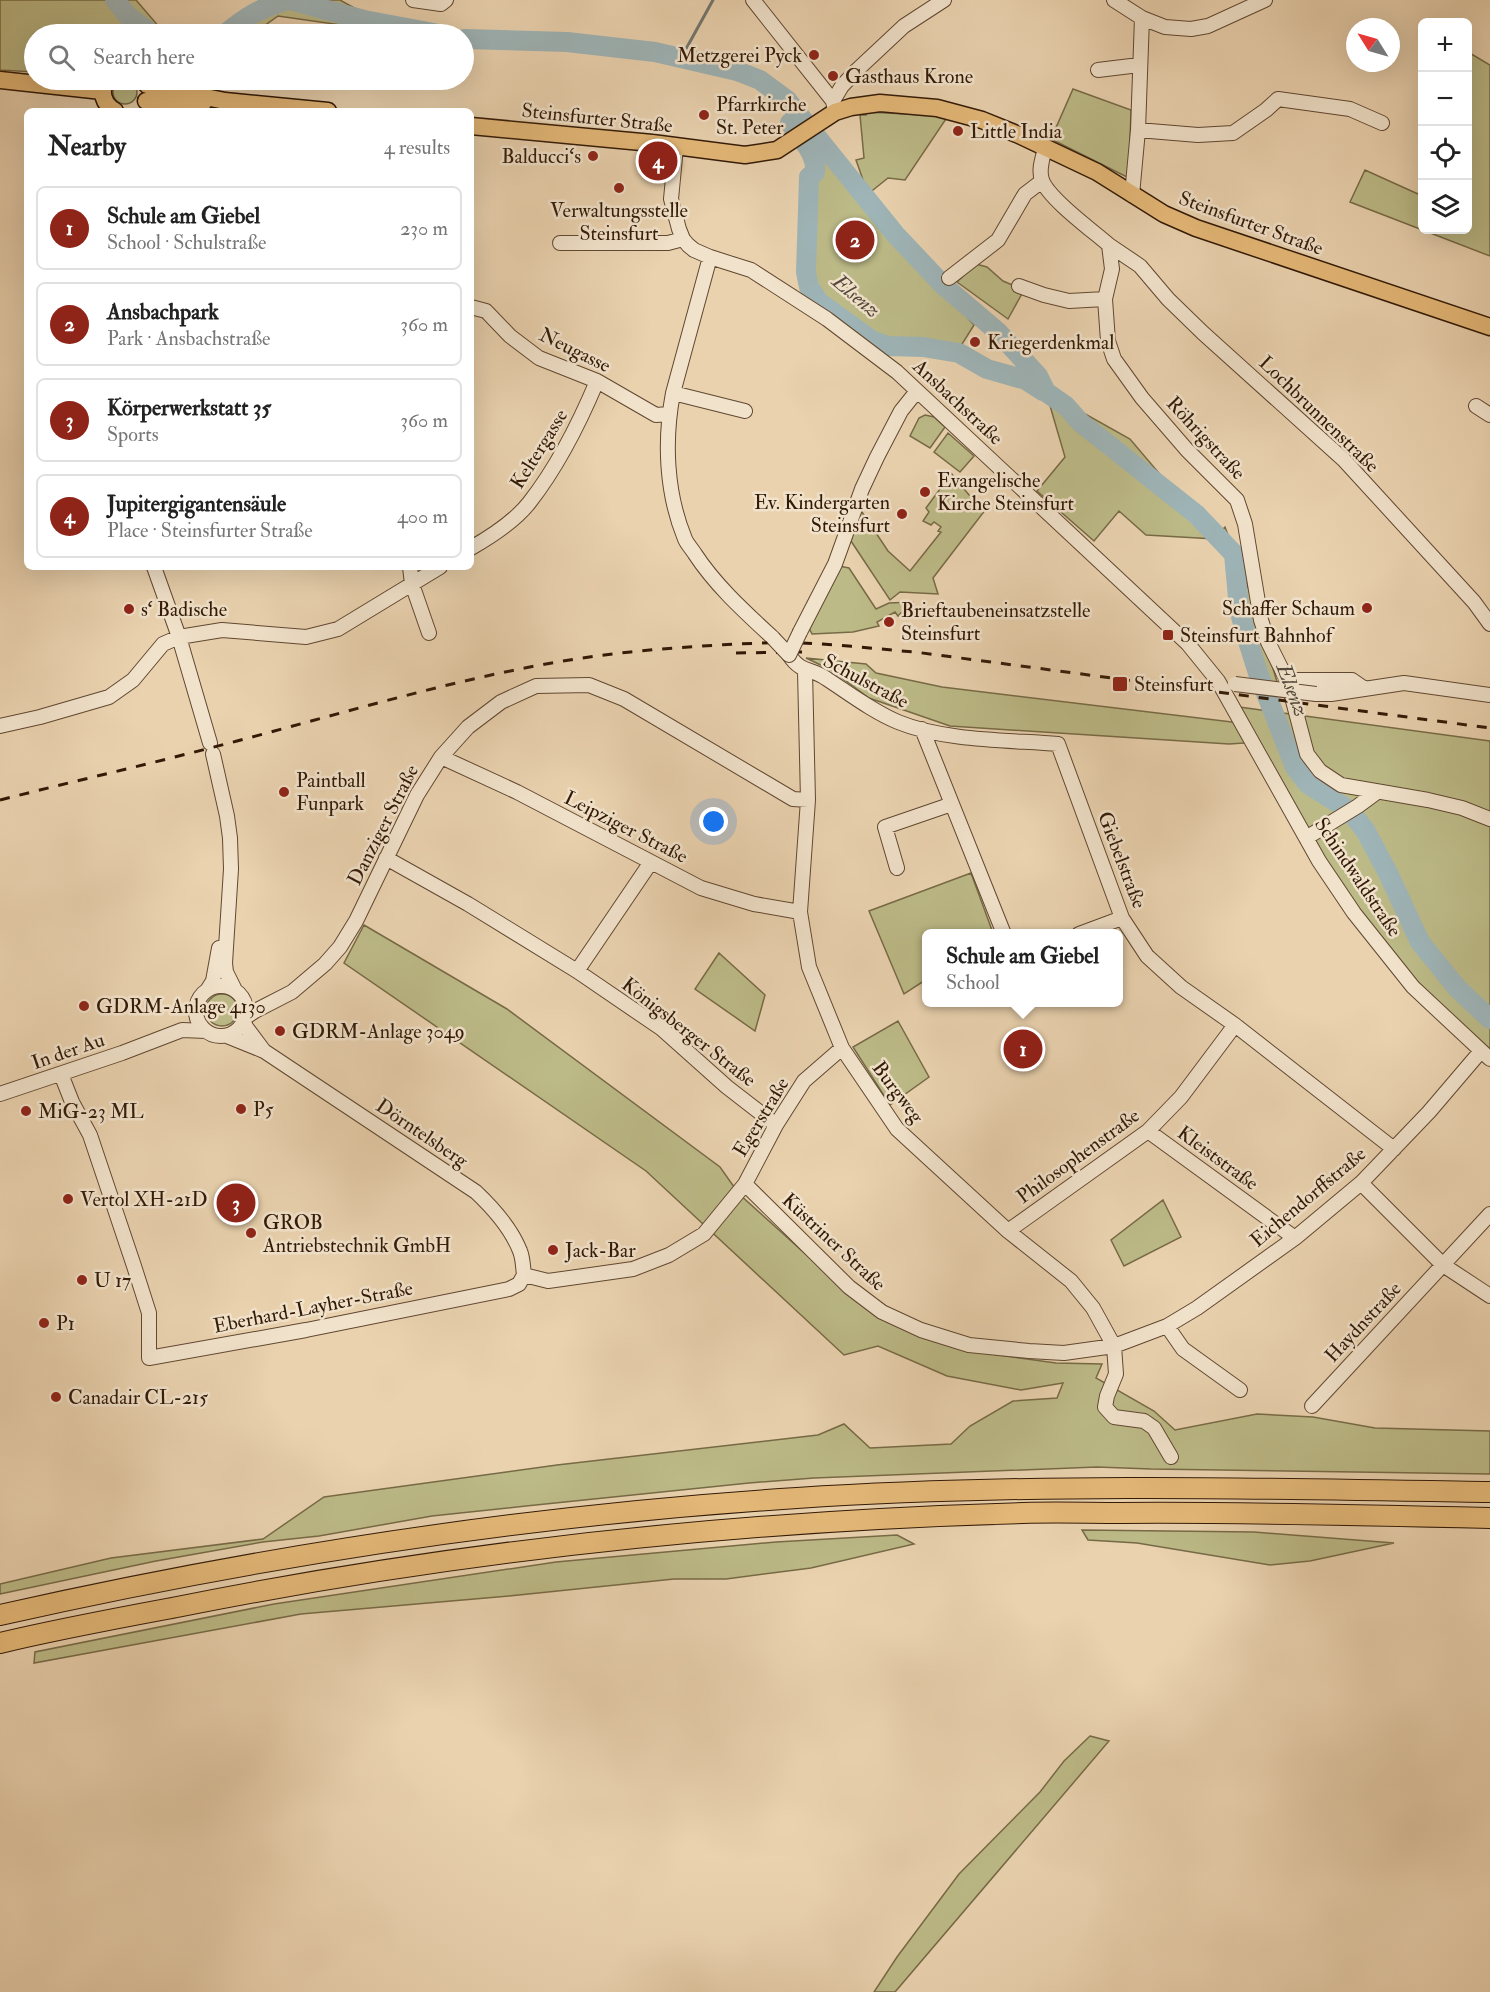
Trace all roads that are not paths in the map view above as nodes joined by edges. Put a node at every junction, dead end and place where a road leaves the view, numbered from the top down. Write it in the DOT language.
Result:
graph roads {
  1 [pos="413,0"];
  2 [pos="446,0"];
  3 [pos="753,0"];
  4 [pos="944,0"];
  5 [pos="1114,0"];
  6 [pos="1265,0"];
  7 [pos="1142,18"];
  8 [pos="1139,64"];
  9 [pos="1098,70"];
  10 [pos="0,80"];
  11 [pos="24,81"];
  12 [pos="105,90"];
  13 [pos="143,94"];
  14 [pos="834,106"];
  15 [pos="111,108"];
  16 [pos="300,108"];
  17 [pos="1382,123"];
  18 [pos="474,126"];
  19 [pos="1138,130"];
  20 [pos="676,147"];
  21 [pos="1045,148"];
  22 [pos="1042,181"];
  23 [pos="1132,195"];
  24 [pos="683,239"];
  25 [pos="560,243"];
  26 [pos="1109,245"];
  27 [pos="710,257"];
  28 [pos="949,278"];
  29 [pos="1019,286"];
  30 [pos="1105,299"];
  31 [pos="474,308"];
  32 [pos="1490,327"];
  33 [pos="597,381"];
  34 [pos="917,391"];
  35 [pos="674,393"];
  36 [pos="1476,406"];
  37 [pos="745,411"];
  38 [pos="669,414"];
  39 [pos="1490,415"];
  40 [pos="474,546"];
  41 [pos="155,570"];
  42 [pos="410,570"];
  43 [pos="435,570"];
  44 [pos="412,584"];
  45 [pos="1490,624"];
  46 [pos="429,633"];
  47 [pos="179,637"];
  48 [pos="797,664"];
  49 [pos="1287,680"];
  50 [pos="1365,688"];
  51 [pos="1230,689"];
  52 [pos="1490,695"];
  53 [pos="0,726"];
  54 [pos="922,729"];
  55 [pos="441,758"];
  56 [pos="1377,792"];
  57 [pos="808,800"];
  58 [pos="952,804"];
  59 [pos="1490,819"];
  60 [pos="1306,838"];
  61 [pos="386,858"];
  62 [pos="651,862"];
  63 [pos="897,868"];
  64 [pos="800,912"];
  65 [pos="1122,918"];
  66 [pos="227,921"];
  67 [pos="1002,929"];
  68 [pos="1090,929"];
  69 [pos="577,971"];
  70 [pos="208,989"];
  71 [pos="237,991"];
  72 [pos="267,1004"];
  73 [pos="196,1015"];
  74 [pos="245,1020"];
  75 [pos="1235,1025"];
  76 [pos="182,1030"];
  77 [pos="207,1032"];
  78 [pos="227,1036"];
  79 [pos="842,1048"];
  80 [pos="264,1051"];
  81 [pos="1485,1055"];
  82 [pos="61,1074"];
  83 [pos="0,1094"];
  84 [pos="776,1125"];
  85 [pos="1148,1131"];
  86 [pos="1394,1149"];
  87 [pos="1361,1183"];
  88 [pos="745,1184"];
  89 [pos="1490,1214"];
  90 [pos="1008,1231"];
  91 [pos="1294,1238"];
  92 [pos="1443,1265"];
  93 [pos="524,1275"];
  94 [pos="1490,1296"];
  95 [pos="1167,1326"];
  96 [pos="1114,1346"];
  97 [pos="1240,1390"];
  98 [pos="1312,1406"];
  99 [pos="1171,1458"];
  100 [pos="1490,1492"];
  101 [pos="1490,1518"];
  102 [pos="0,1615"];
  103 [pos="0,1643"];
  1 -- 2 [label="street"];
  3 -- 14 [label="street"];
  4 -- 14 [label="street"];
  5 -- 7 [label="street"];
  6 -- 7 [label="street"];
  7 -- 8 [label="street"];
  8 -- 9 [label="street"];
  8 -- 19 [label="street"];
  10 -- 11 [label="main road"];
  12 -- 15 [label="main road"];
  13 -- 16 [label="main road"];
  14 -- 20 [label="main road, Steinsfurter Straße"];
  14 -- 21 [label="main road, Steinsfurter Straße"];
  17 -- 19 [label="street"];
  18 -- 20 [label="main road, Steinsfurter Straße"];
  19 -- 23 [label="street"];
  20 -- 24 [label="street"];
  21 -- 22 [label="street"];
  21 -- 23 [label="main road, Steinsfurter Straße"];
  22 -- 26 [label="street"];
  22 -- 28 [label="street"];
  23 -- 32 [label="main road, Steinsfurter Straße"];
  24 -- 25 [label="street"];
  24 -- 27 [label="street, Ansbachstraße"];
  26 -- 30 [label="street, Röhrigstraße"];
  26 -- 45 [label="street, Lochbrunnenstraße"];
  27 -- 34 [label="street, Ansbachstraße"];
  27 -- 35 [label="street"];
  29 -- 30 [label="street"];
  30 -- 49 [label="street, Röhrigstraße"];
  31 -- 33 [label="street, Neugasse"];
  33 -- 38 [label="street, Neugasse"];
  33 -- 40 [label="street, Keltergasse"];
  34 -- 48 [label="street, bridge"];
  34 -- 51 [label="street, Ansbachstraße"];
  35 -- 37 [label="street"];
  35 -- 38 [label="street"];
  36 -- 39 [label="street"];
  38 -- 48 [label="street, bridge"];
  41 -- 47 [label="street"];
  42 -- 44 [label="street"];
  43 -- 44 [label="street"];
  44 -- 46 [label="street"];
  44 -- 47 [label="street"];
  47 -- 53 [label="street"];
  47 -- 66 [label="street"];
  48 -- 54 [label="street, Schulstraße"];
  48 -- 57 [label="street, Burgweg"];
  49 -- 50 [label="street"];
  49 -- 56 [label="street, Röhrigstraße"];
  50 -- 51 [label="street, bridge"];
  50 -- 52 [label="street"];
  51 -- 60 [label="street, Schindwaldstraße"];
  54 -- 58 [label="street, Schulstraße"];
  54 -- 65 [label="street, Giebelstraße"];
  55 -- 57 [label="street, Danziger Straße"];
  55 -- 61 [label="street, Danziger Straße"];
  55 -- 62 [label="street, Leipziger Straße"];
  56 -- 59 [label="street, Röhrigstraße"];
  56 -- 60 [label="street"];
  57 -- 64 [label="street, Burgweg"];
  58 -- 63 [label="street"];
  58 -- 67 [label="street, Schulstraße"];
  60 -- 81 [label="street, Schindwaldstraße"];
  61 -- 69 [label="street, Königsberger Straße"];
  61 -- 72 [label="street, Danziger Straße"];
  62 -- 64 [label="street, Leipziger Straße"];
  62 -- 69 [label="street"];
  64 -- 79 [label="street, Burgweg"];
  65 -- 68 [label="street"];
  65 -- 75 [label="street, Giebelstraße"];
  66 -- 70 [label="street"];
  66 -- 71 [label="street"];
  69 -- 84 [label="street, Königsberger Straße"];
  70 -- 71 [label="street"];
  70 -- 73 [label="street"];
  71 -- 72 [label="street"];
  71 -- 74 [label="street"];
  72 -- 74 [label="street, Danziger Straße"];
  73 -- 76 [label="street, In der Au"];
  73 -- 77 [label="street"];
  74 -- 78 [label="street"];
  74 -- 80 [label="street, Dörntelsberg"];
  75 -- 85 [label="street, Philosophenstraße"];
  75 -- 86 [label="street, Giebelstraße"];
  76 -- 77 [label="street, In der Au"];
  76 -- 82 [label="street, In der Au"];
  77 -- 78 [label="street"];
  78 -- 80 [label="street, Dörntelsberg"];
  79 -- 84 [label="street, Egerstraße"];
  79 -- 90 [label="street, Burgweg"];
  80 -- 93 [label="street, Dörntelsberg"];
  81 -- 86 [label="street, Eichendorffstraße"];
  82 -- 83 [label="street, In der Au"];
  82 -- 93 [label="street, Eberhard-Layher-Straße"];
  84 -- 88 [label="street, Egerstraße"];
  85 -- 90 [label="street, Philosophenstraße"];
  85 -- 91 [label="street, Kleiststraße"];
  86 -- 87 [label="street, Eichendorffstraße"];
  87 -- 91 [label="street, Eichendorffstraße"];
  87 -- 92 [label="street"];
  88 -- 93 [label="street"];
  88 -- 96 [label="street, Küstriner Straße"];
  89 -- 92 [label="street, Haydnstraße"];
  90 -- 96 [label="street, Burgweg"];
  91 -- 95 [label="street, Eichendorffstraße"];
  92 -- 94 [label="street"];
  92 -- 98 [label="street, Haydnstraße"];
  95 -- 96 [label="street, Eichendorffstraße"];
  95 -- 97 [label="street"];
  96 -- 99 [label="street, Burgweg"];
  100 -- 102 [label="highway"];
  101 -- 103 [label="highway"];
}
